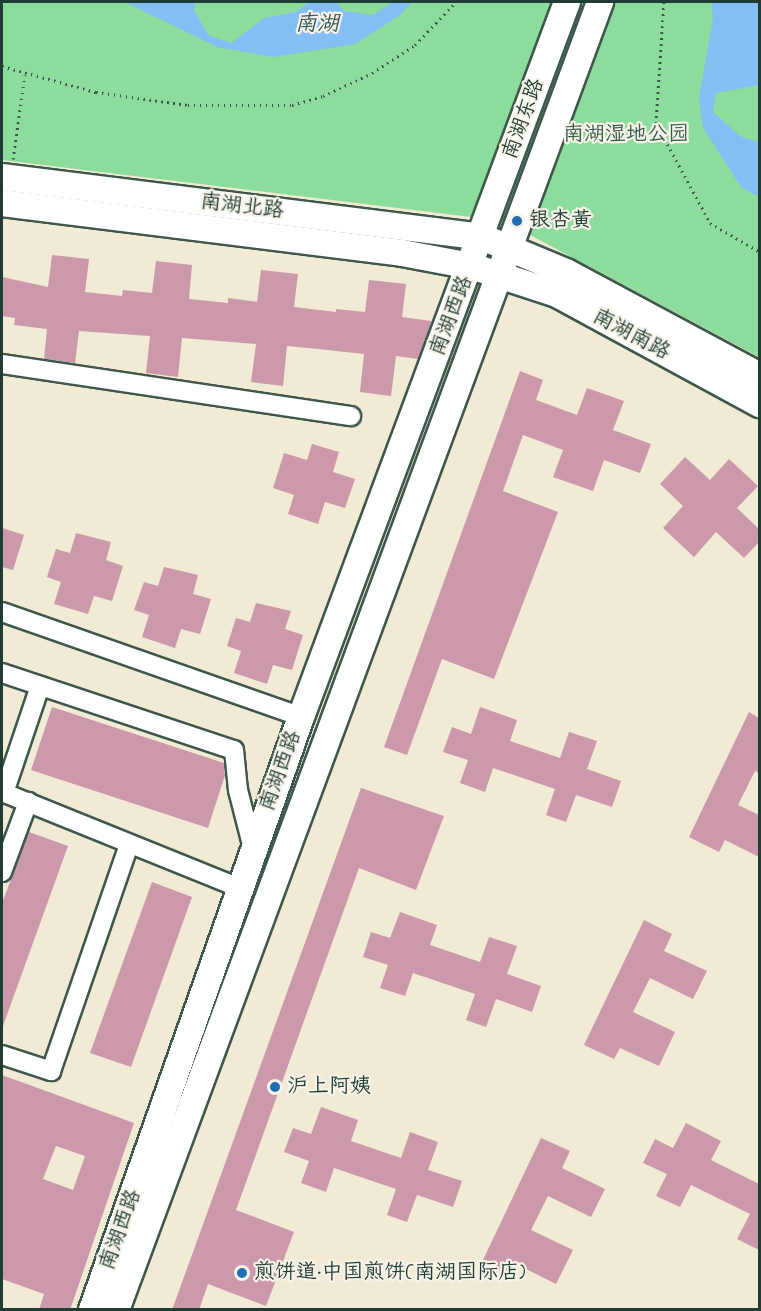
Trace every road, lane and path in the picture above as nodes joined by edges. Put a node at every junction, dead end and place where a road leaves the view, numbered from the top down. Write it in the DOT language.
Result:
graph roads {
  1 [pos="456,2"];
  2 [pos="567,2"];
  3 [pos="600,2"];
  4 [pos="664,2"];
  5 [pos="2,66"];
  6 [pos="25,75"];
  7 [pos="6,177"];
  8 [pos="2,203"];
  9 [pos="482,237"];
  10 [pos="510,247"];
  11 [pos="759,252"];
  12 [pos="471,266"];
  13 [pos="500,274"];
  14 [pos="2,364"];
  15 [pos="759,376"];
  16 [pos="759,404"];
  17 [pos="351,416"];
  18 [pos="2,612"];
  19 [pos="2,674"];
  20 [pos="40,686"];
  21 [pos="300,717"];
  22 [pos="3,793"];
  23 [pos="28,802"];
  24 [pos="129,844"];
  25 [pos="254,849"];
  26 [pos="2,872"];
  27 [pos="240,888"];
  28 [pos="2,1055"];
  29 [pos="92,1310"];
  30 [pos="117,1310"];
  1 -- 6 [label="path"];
  2 -- 9 [label="main road, 南湖东路"];
  3 -- 10 [label="main road, 南湖东路"];
  4 -- 11 [label="path"];
  5 -- 6 [label="path"];
  6 -- 7 [label="path"];
  7 -- 9 [label="main road, 南湖北路"];
  8 -- 12 [label="main road, 南湖北路"];
  9 -- 10 [label="main road, 南湖北路"];
  9 -- 12 [label="main road, 南湖西路"];
  10 -- 13 [label="main road, 南湖西路"];
  10 -- 15 [label="main road, 南湖南路"];
  12 -- 13 [label="main road, 南湖北路"];
  12 -- 21 [label="main road, 南湖西路"];
  13 -- 16 [label="main road, 南湖南路"];
  13 -- 30 [label="main road, 南湖西路"];
  14 -- 17 [label="street"];
  18 -- 21 [label="street"];
  19 -- 20 [label="street"];
  20 -- 22 [label="street"];
  20 -- 25 [label="street"];
  21 -- 25 [label="main road, 南湖西路"];
  22 -- 23 [label="street"];
  23 -- 24 [label="street"];
  23 -- 26 [label="street"];
  24 -- 27 [label="street"];
  24 -- 28 [label="street"];
  25 -- 27 [label="main road, 南湖西路"];
  27 -- 29 [label="main road, 南湖西路"];
}
